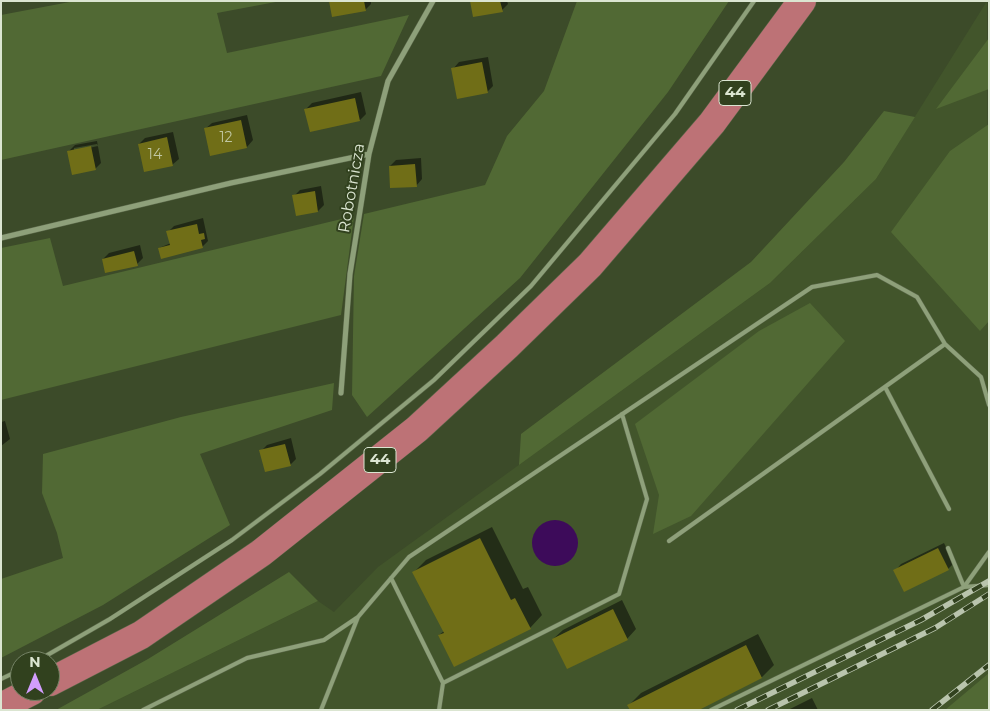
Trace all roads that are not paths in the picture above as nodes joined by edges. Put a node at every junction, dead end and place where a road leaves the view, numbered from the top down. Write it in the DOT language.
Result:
graph roads {
  1 [pos="433,1"];
  2 [pos="754,1"];
  3 [pos="802,1"];
  4 [pos="369,154"];
  5 [pos="1,238"];
  6 [pos="945,344"];
  7 [pos="885,387"];
  8 [pos="342,393"];
  9 [pos="989,405"];
  10 [pos="622,414"];
  11 [pos="950,509"];
  12 [pos="669,541"];
  13 [pos="948,548"];
  14 [pos="989,552"];
  15 [pos="391,578"];
  16 [pos="989,585"];
  17 [pos="964,587"];
  18 [pos="358,617"];
  19 [pos="54,651"];
  20 [pos="60,677"];
  21 [pos="443,683"];
  22 [pos="13,701"];
  23 [pos="1,707"];
  24 [pos="143,710"];
  25 [pos="321,710"];
  26 [pos="439,710"];
  27 [pos="711,710"];
  1 -- 4 [label="street, Robotnicza"];
  2 -- 19 [label="lane"];
  3 -- 20 [label="main road, 44"];
  4 -- 5 [label="street"];
  4 -- 8 [label="street, Robotnicza"];
  6 -- 7 [label="lane"];
  6 -- 9 [label="lane"];
  6 -- 10 [label="lane"];
  7 -- 11 [label="lane"];
  7 -- 12 [label="lane"];
  10 -- 15 [label="lane"];
  10 -- 21 [label="lane"];
  13 -- 17 [label="lane"];
  14 -- 17 [label="lane"];
  15 -- 18 [label="lane"];
  15 -- 21 [label="lane"];
  16 -- 17 [label="lane"];
  17 -- 27 [label="lane"];
  18 -- 24 [label="lane"];
  18 -- 25 [label="lane"];
  21 -- 26 [label="lane"];
  22 -- 23 [label="main road"];
}
